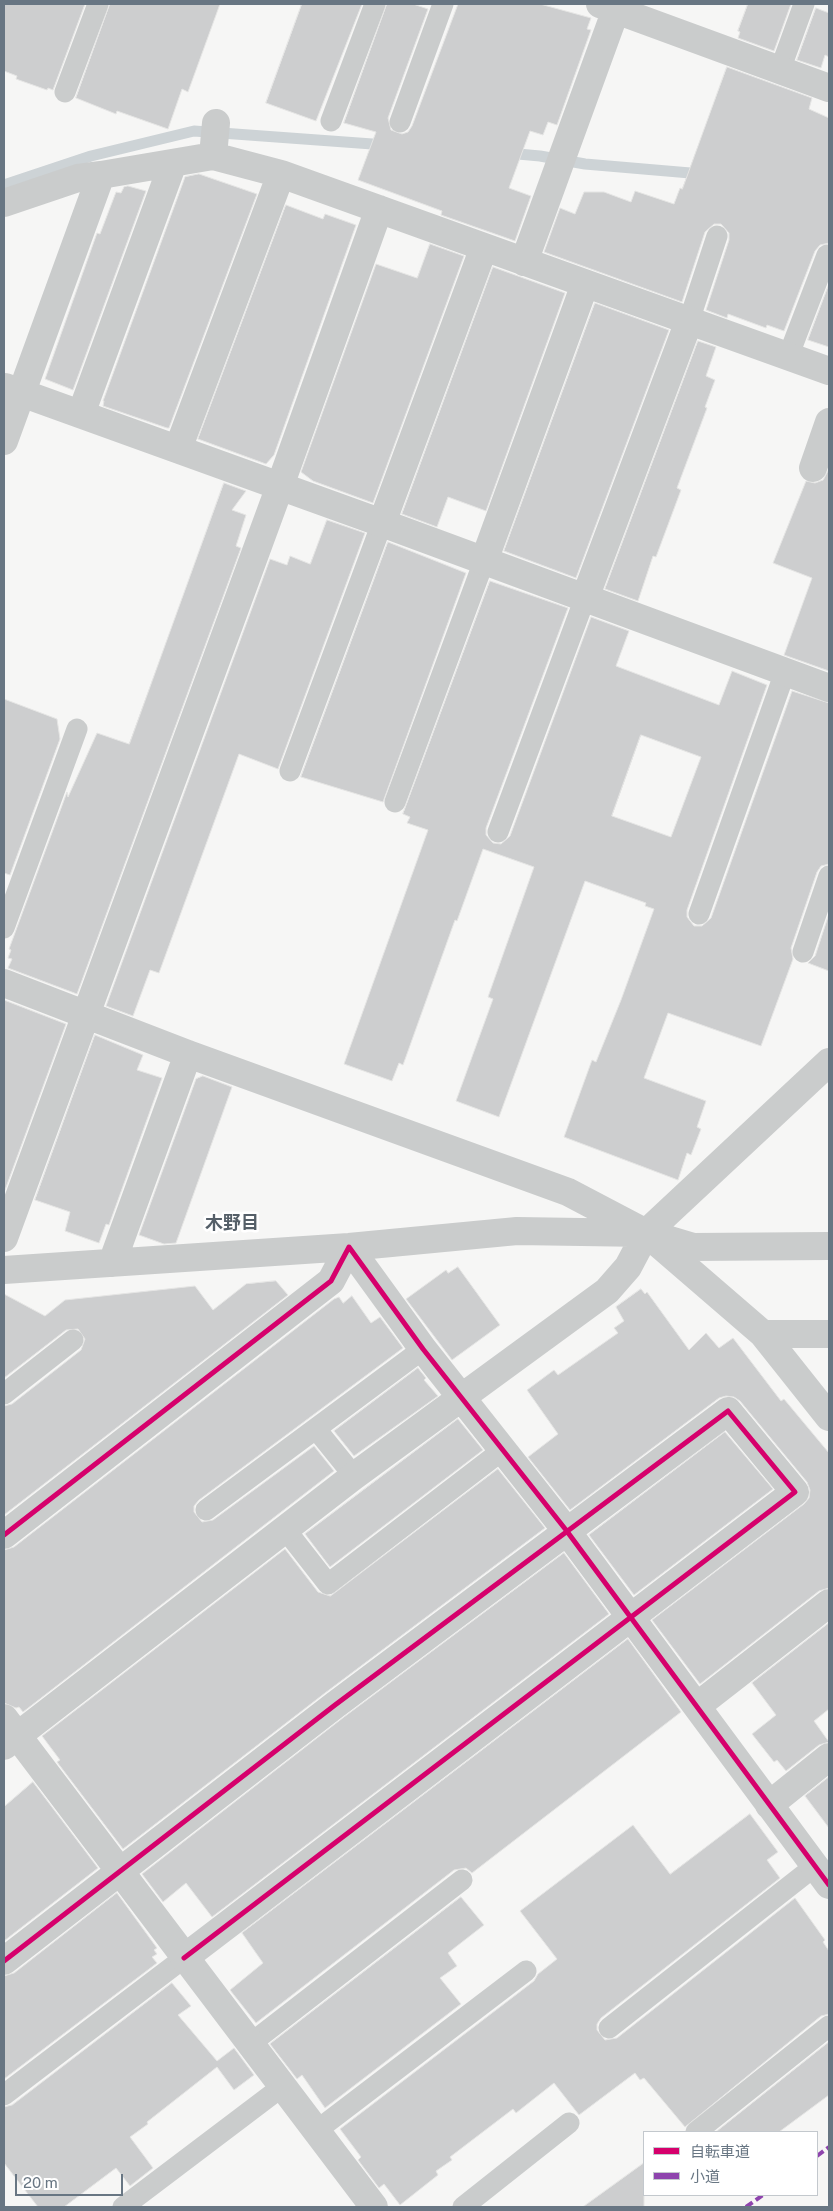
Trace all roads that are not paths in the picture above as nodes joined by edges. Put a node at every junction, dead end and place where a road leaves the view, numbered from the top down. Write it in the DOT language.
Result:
graph roads {
  1 [pos="98,4"];
  2 [pos="375,4"];
  3 [pos="443,4"];
  4 [pos="804,4"];
  5 [pos="612,6"];
  6 [pos="780,70"];
  7 [pos="829,88"];
  8 [pos="65,92"];
  9 [pos="331,121"];
  10 [pos="400,122"];
  11 [pos="216,123"];
  12 [pos="213,156"];
  13 [pos="173,163"];
  14 [pos="281,174"];
  15 [pos="101,175"];
  16 [pos="4,203"];
  17 [pos="379,209"];
  18 [pos="717,236"];
  19 [pos="484,247"];
  20 [pos="826,255"];
  21 [pos="524,262"];
  22 [pos="585,284"];
  23 [pos="689,321"];
  24 [pos="788,357"];
  25 [pos="829,372"];
  26 [pos="13,390"];
  27 [pos="81,414"];
  28 [pos="829,422"];
  29 [pos="4,441"];
  30 [pos="178,448"];
  31 [pos="813,468"];
  32 [pos="280,486"];
  33 [pos="382,523"];
  34 [pos="484,561"];
  35 [pos="585,598"];
  36 [pos="785,672"];
  37 [pos="829,688"];
  38 [pos="77,729"];
  39 [pos="290,771"];
  40 [pos="394,802"];
  41 [pos="498,832"];
  42 [pos="829,876"];
  43 [pos="699,914"];
  44 [pos="4,928"];
  45 [pos="803,952"];
  46 [pos="4,984"];
  47 [pos="86,1015"];
  48 [pos="188,1054"];
  49 [pos="829,1062"];
  50 [pos="646,1233"];
  51 [pos="4,1238"];
  52 [pos="829,1246"];
  53 [pos="349,1247"];
  54 [pos="112,1263"];
  55 [pos="4,1270"];
  56 [pos="763,1334"];
  57 [pos="829,1334"];
  58 [pos="74,1340"];
  59 [pos="422,1349"];
  60 [pos="4,1394"];
  61 [pos="461,1396"];
  62 [pos="829,1417"];
  63 [pos="316,1429"];
  64 [pos="504,1449"];
  65 [pos="354,1476"];
  66 [pos="206,1510"];
  67 [pos="285,1529"];
  68 [pos="566,1530"];
  69 [pos="4,1535"];
  70 [pos="829,1603"];
  71 [pos="630,1617"];
  72 [pos="697,1706"];
  73 [pos="8,1733"];
  74 [pos="829,1757"];
  75 [pos="769,1805"];
  76 [pos="120,1871"];
  77 [pos="824,1874"];
  78 [pos="462,1880"];
  79 [pos="184,1958"];
  80 [pos="4,1961"];
  81 [pos="526,1971"];
  82 [pos="829,2026"];
  83 [pos="608,2028"];
  84 [pos="250,2044"];
  85 [pos="283,2086"];
  86 [pos="4,2095"];
  87 [pos="569,2123"];
  88 [pos="316,2131"];
  89 [pos="697,2131"];
  90 [pos="123,2207"];
  91 [pos="374,2207"];
  92 [pos="463,2207"];
  1 -- 8 [label="lane"];
  2 -- 9 [label="lane"];
  3 -- 10 [label="lane"];
  4 -- 6 [label="lane"];
  5 -- 6 [label="street"];
  5 -- 21 [label="street"];
  6 -- 7 [label="street"];
  11 -- 12 [label="street"];
  12 -- 13 [label="street"];
  12 -- 14 [label="street"];
  13 -- 15 [label="street"];
  13 -- 27 [label="street"];
  14 -- 17 [label="street"];
  14 -- 30 [label="street"];
  15 -- 16 [label="street"];
  15 -- 26 [label="street"];
  17 -- 19 [label="street"];
  17 -- 32 [label="street"];
  18 -- 23 [label="lane"];
  19 -- 21 [label="street"];
  19 -- 33 [label="street"];
  20 -- 24 [label="lane"];
  21 -- 22 [label="street"];
  22 -- 23 [label="street"];
  22 -- 34 [label="street"];
  23 -- 24 [label="street"];
  23 -- 35 [label="street"];
  24 -- 25 [label="street"];
  26 -- 27 [label="street"];
  26 -- 29 [label="street"];
  27 -- 30 [label="street"];
  28 -- 31 [label="street"];
  30 -- 32 [label="street"];
  32 -- 33 [label="street"];
  32 -- 47 [label="street"];
  33 -- 34 [label="street"];
  33 -- 39 [label="lane"];
  34 -- 35 [label="street"];
  34 -- 40 [label="lane"];
  35 -- 36 [label="street"];
  35 -- 41 [label="lane"];
  36 -- 37 [label="street"];
  36 -- 43 [label="lane"];
  38 -- 44 [label="lane"];
  42 -- 45 [label="lane"];
  46 -- 47 [label="street"];
  47 -- 48 [label="street"];
  47 -- 51 [label="street"];
  48 -- 50 [label="street"];
  48 -- 54 [label="street"];
  49 -- 50 [label="street"];
  50 -- 52 [label="street"];
  50 -- 53 [label="street"];
  50 -- 56 [label="street"];
  50 -- 61 [label="street"];
  53 -- 54 [label="street"];
  53 -- 59 [label="street"];
  53 -- 69 [label="street"];
  54 -- 55 [label="street"];
  56 -- 57 [label="street"];
  56 -- 62 [label="street"];
  58 -- 60 [label="lane"];
  59 -- 61 [label="street"];
  59 -- 63 [label="lane"];
  61 -- 64 [label="street"];
  61 -- 65 [label="street"];
  63 -- 65 [label="lane"];
  63 -- 66 [label="lane"];
  64 -- 67 [label="lane"];
  64 -- 68 [label="street"];
  65 -- 67 [label="street"];
  67 -- 73 [label="street"];
  68 -- 71 [label="street"];
  68 -- 71 [label="street"];
  68 -- 76 [label="street"];
  70 -- 72 [label="street"];
  71 -- 72 [label="street"];
  71 -- 79 [label="street"];
  72 -- 75 [label="street"];
  73 -- 76 [label="street"];
  74 -- 75 [label="street"];
  75 -- 77 [label="street"];
  76 -- 79 [label="street"];
  76 -- 80 [label="street"];
  77 -- 83 [label="lane"];
  78 -- 84 [label="lane"];
  79 -- 84 [label="street"];
  79 -- 86 [label="lane"];
  81 -- 88 [label="lane"];
  82 -- 89 [label="lane"];
  84 -- 85 [label="street"];
  85 -- 88 [label="street"];
  85 -- 90 [label="lane"];
  87 -- 92 [label="lane"];
  88 -- 91 [label="street"];
}
